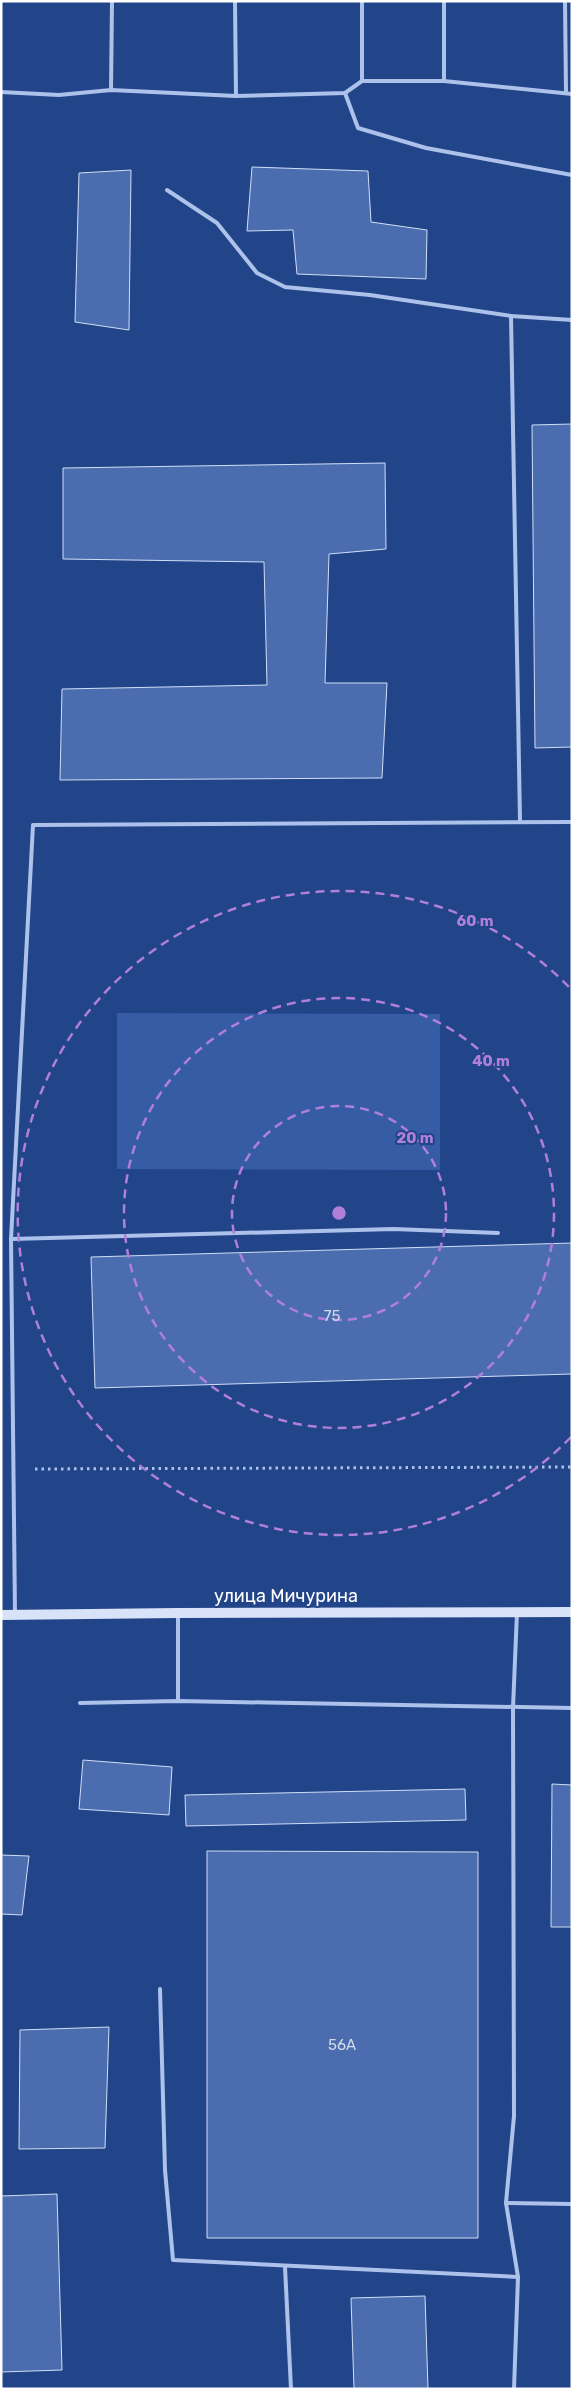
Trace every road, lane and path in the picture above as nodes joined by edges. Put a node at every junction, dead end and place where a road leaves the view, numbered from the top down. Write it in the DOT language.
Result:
graph roads {
  1 [pos="112,1"];
  2 [pos="236,1"];
  3 [pos="362,1"];
  4 [pos="444,1"];
  5 [pos="565,1"];
  6 [pos="362,81"];
  7 [pos="444,81"];
  8 [pos="111,90"];
  9 [pos="1,92"];
  10 [pos="345,93"];
  11 [pos="566,93"];
  12 [pos="572,94"];
  13 [pos="236,96"];
  14 [pos="572,175"];
  15 [pos="167,190"];
  16 [pos="511,316"];
  17 [pos="572,320"];
  18 [pos="520,821"];
  19 [pos="572,822"];
  20 [pos="498,1233"];
  21 [pos="10,1239"];
  22 [pos="572,1467"];
  23 [pos="14,1469"];
  24 [pos="516,1612"];
  25 [pos="572,1612"];
  26 [pos="178,1613"];
  27 [pos="1,1615"];
  28 [pos="15,1615"];
  29 [pos="178,1701"];
  30 [pos="80,1703"];
  31 [pos="513,1708"];
  32 [pos="572,1708"];
  33 [pos="160,1989"];
  34 [pos="506,2202"];
  35 [pos="572,2204"];
  36 [pos="285,2267"];
  37 [pos="518,2277"];
  38 [pos="291,2389"];
  39 [pos="514,2389"];
  1 -- 8 [label="lane"];
  2 -- 13 [label="lane"];
  3 -- 6 [label="lane"];
  4 -- 7 [label="lane"];
  5 -- 11 [label="lane"];
  6 -- 7 [label="lane"];
  6 -- 10 [label="lane"];
  7 -- 11 [label="lane"];
  8 -- 9 [label="lane"];
  8 -- 13 [label="lane"];
  10 -- 13 [label="lane"];
  10 -- 14 [label="lane"];
  11 -- 12 [label="lane"];
  15 -- 16 [label="lane"];
  16 -- 17 [label="lane"];
  16 -- 18 [label="lane"];
  18 -- 19 [label="lane"];
  18 -- 21 [label="lane"];
  20 -- 21 [label="lane"];
  21 -- 23 [label="lane"];
  22 -- 23 [label="path"];
  23 -- 28 [label="lane"];
  24 -- 25 [label="main road, улица Мичурина"];
  24 -- 26 [label="main road, улица Мичурина"];
  24 -- 31 [label="lane"];
  26 -- 28 [label="main road, улица Мичурина"];
  26 -- 29 [label="lane"];
  27 -- 28 [label="main road, улица Мичурина"];
  29 -- 30 [label="lane"];
  29 -- 31 [label="lane"];
  31 -- 32 [label="lane"];
  31 -- 34 [label="lane"];
  33 -- 36 [label="lane"];
  34 -- 35 [label="lane"];
  34 -- 37 [label="lane"];
  36 -- 37 [label="lane"];
  36 -- 38 [label="lane"];
  37 -- 39 [label="lane"];
}
